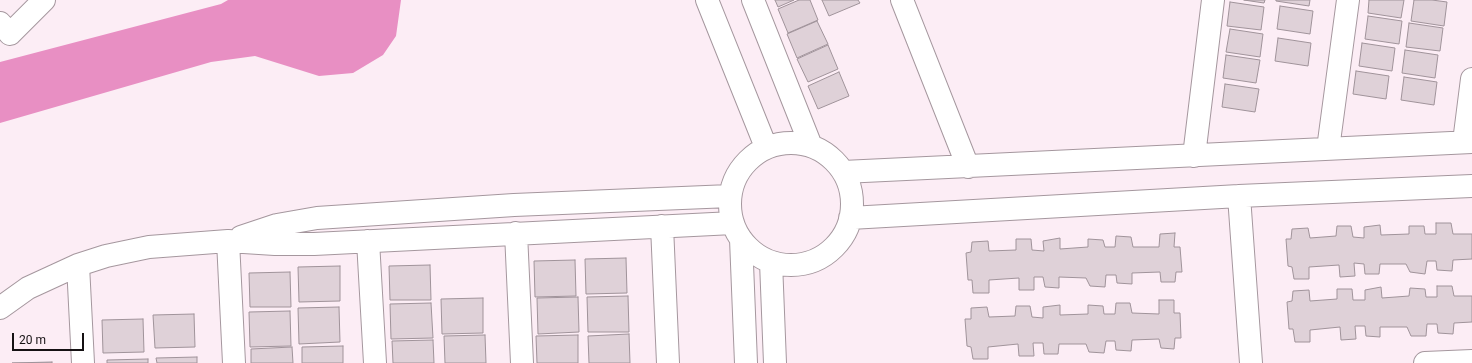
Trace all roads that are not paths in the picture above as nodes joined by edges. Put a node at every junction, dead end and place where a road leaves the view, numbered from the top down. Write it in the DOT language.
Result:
graph roads {
  1 [pos="44,0"];
  2 [pos="707,0"];
  3 [pos="753,0"];
  4 [pos="902,0"];
  5 [pos="1213,0"];
  6 [pos="1348,0"];
  7 [pos="0,23"];
  8 [pos="1472,79"];
  9 [pos="1468,142"];
  10 [pos="811,146"];
  11 [pos="766,147"];
  12 [pos="1328,149"];
  13 [pos="1194,156"];
  14 [pos="968,167"];
  15 [pos="843,172"];
  16 [pos="1472,186"];
  17 [pos="730,196"];
  18 [pos="1239,196"];
  19 [pos="850,218"];
  20 [pos="662,226"];
  21 [pos="737,231"];
  22 [pos="516,233"];
  23 [pos="228,241"];
  24 [pos="368,241"];
  25 [pos="771,262"];
  26 [pos="78,265"];
  27 [pos="0,308"];
  28 [pos="1472,360"];
  29 [pos="83,363"];
  30 [pos="234,363"];
  31 [pos="375,363"];
  32 [pos="522,363"];
  33 [pos="668,363"];
  34 [pos="746,363"];
  35 [pos="775,363"];
  36 [pos="1251,363"];
  37 [pos="1425,363"];
  1 -- 7 [label="street"];
  2 -- 11 [label="street"];
  3 -- 10 [label="street"];
  4 -- 14 [label="street"];
  5 -- 13 [label="street"];
  6 -- 12 [label="street"];
  8 -- 9 [label="street"];
  9 -- 12 [label="street"];
  10 -- 11 [label="street"];
  10 -- 15 [label="street"];
  11 -- 17 [label="street"];
  12 -- 13 [label="street"];
  13 -- 14 [label="street"];
  14 -- 15 [label="street"];
  15 -- 19 [label="street"];
  16 -- 18 [label="street"];
  17 -- 21 [label="street"];
  17 -- 23 [label="street"];
  18 -- 19 [label="street"];
  18 -- 36 [label="street"];
  19 -- 25 [label="street"];
  20 -- 21 [label="street"];
  20 -- 22 [label="street"];
  20 -- 33 [label="street"];
  21 -- 25 [label="street"];
  21 -- 34 [label="street"];
  22 -- 24 [label="street"];
  22 -- 32 [label="street"];
  23 -- 24 [label="street"];
  23 -- 26 [label="street"];
  23 -- 30 [label="street"];
  24 -- 31 [label="street"];
  25 -- 35 [label="street"];
  26 -- 27 [label="street"];
  26 -- 29 [label="street"];
  28 -- 37 [label="street"];
}
